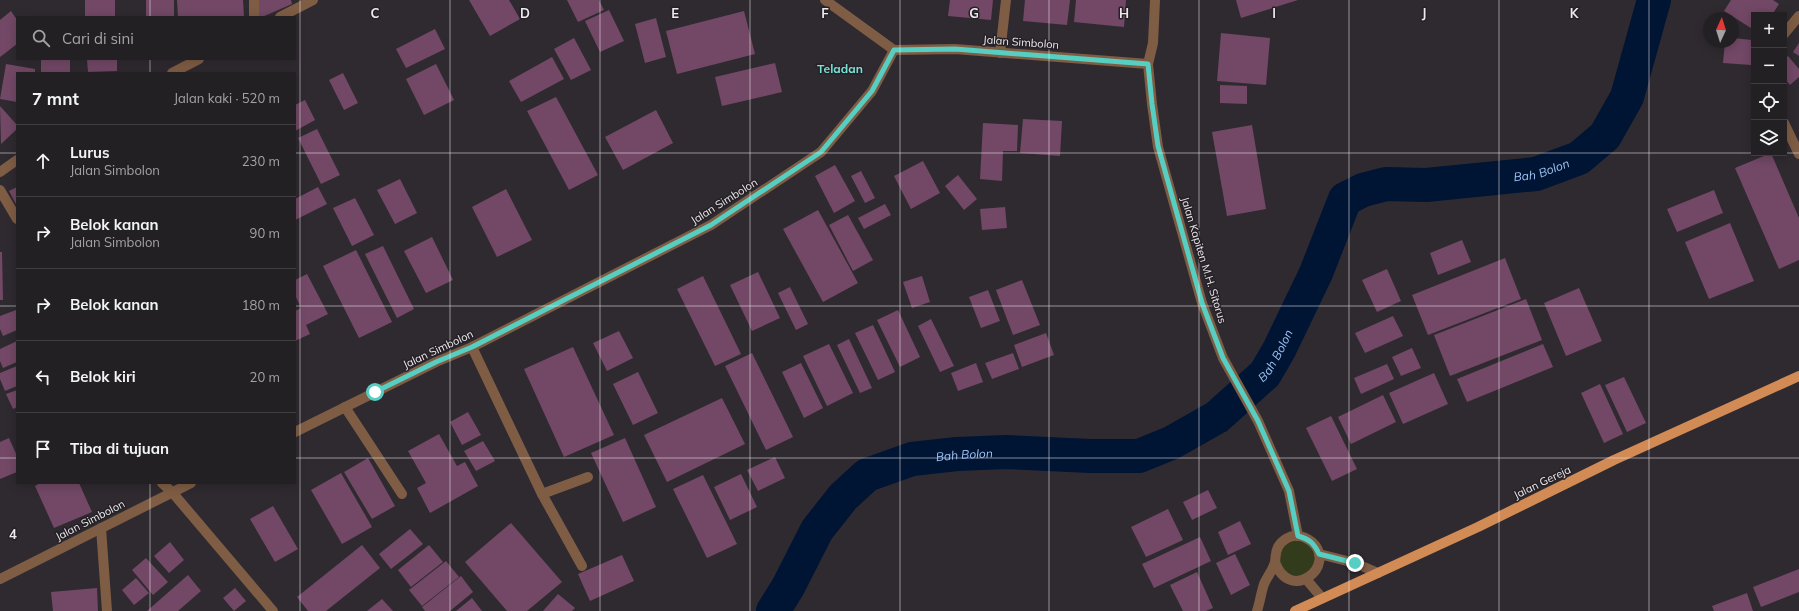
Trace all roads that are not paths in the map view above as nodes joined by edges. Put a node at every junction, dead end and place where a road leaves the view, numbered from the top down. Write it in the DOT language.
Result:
graph roads {
  1 [pos="254,0"];
  2 [pos="313,0"];
  3 [pos="825,0"];
  4 [pos="1006,0"];
  5 [pos="1155,0"];
  6 [pos="254,16"];
  7 [pos="282,16"];
  8 [pos="1799,16"];
  9 [pos="1787,30"];
  10 [pos="894,50"];
  11 [pos="1000,52"];
  12 [pos="197,60"];
  13 [pos="1148,64"];
  14 [pos="174,72"];
  15 [pos="1787,129"];
  16 [pos="1799,154"];
  17 [pos="16,161"];
  18 [pos="0,172"];
  19 [pos="0,190"];
  20 [pos="16,217"];
  21 [pos="472,347"];
  22 [pos="1799,376"];
  23 [pos="345,407"];
  24 [pos="296,432"];
  25 [pos="588,477"];
  26 [pos="163,484"];
  27 [pos="189,484"];
  28 [pos="172,492"];
  29 [pos="402,494"];
  30 [pos="542,494"];
  31 [pos="101,528"];
  32 [pos="1298,536"];
  33 [pos="1319,554"];
  34 [pos="1275,562"];
  35 [pos="582,566"];
  36 [pos="1378,573"];
  37 [pos="0,579"];
  38 [pos="1306,579"];
  39 [pos="1322,598"];
  40 [pos="107,611"];
  41 [pos="273,611"];
  42 [pos="1257,611"];
  43 [pos="1295,611"];
  1 -- 6 [label="street"];
  2 -- 7 [label="street"];
  3 -- 10 [label="street"];
  4 -- 11 [label="street"];
  5 -- 13 [label="street, Jalan Kapiten M.H. Sitorus"];
  8 -- 9 [label="street"];
  10 -- 11 [label="street, Jalan Simbolon"];
  10 -- 21 [label="street, Jalan Simbolon"];
  11 -- 13 [label="street, Jalan Simbolon"];
  12 -- 14 [label="street"];
  13 -- 32 [label="street, Jalan Kapiten M.H. Sitorus"];
  15 -- 16 [label="street"];
  17 -- 18 [label="street"];
  19 -- 20 [label="street"];
  21 -- 23 [label="street, Jalan Simbolon"];
  21 -- 30 [label="street"];
  22 -- 36 [label="main road, Jalan Gereja"];
  23 -- 24 [label="street, Jalan Simbolon"];
  23 -- 29 [label="street"];
  25 -- 30 [label="street"];
  26 -- 28 [label="street"];
  27 -- 28 [label="street, Jalan Simbolon"];
  28 -- 31 [label="street, Jalan Simbolon"];
  28 -- 41 [label="street"];
  30 -- 35 [label="street"];
  31 -- 37 [label="street, Jalan Simbolon"];
  31 -- 40 [label="street"];
  32 -- 33 [label="street"];
  32 -- 34 [label="street"];
  33 -- 36 [label="street"];
  33 -- 38 [label="street"];
  34 -- 38 [label="street"];
  34 -- 42 [label="street"];
  36 -- 39 [label="main road, Jalan Gereja"];
  38 -- 39 [label="street"];
  39 -- 43 [label="main road, Jalan Gereja"];
}
